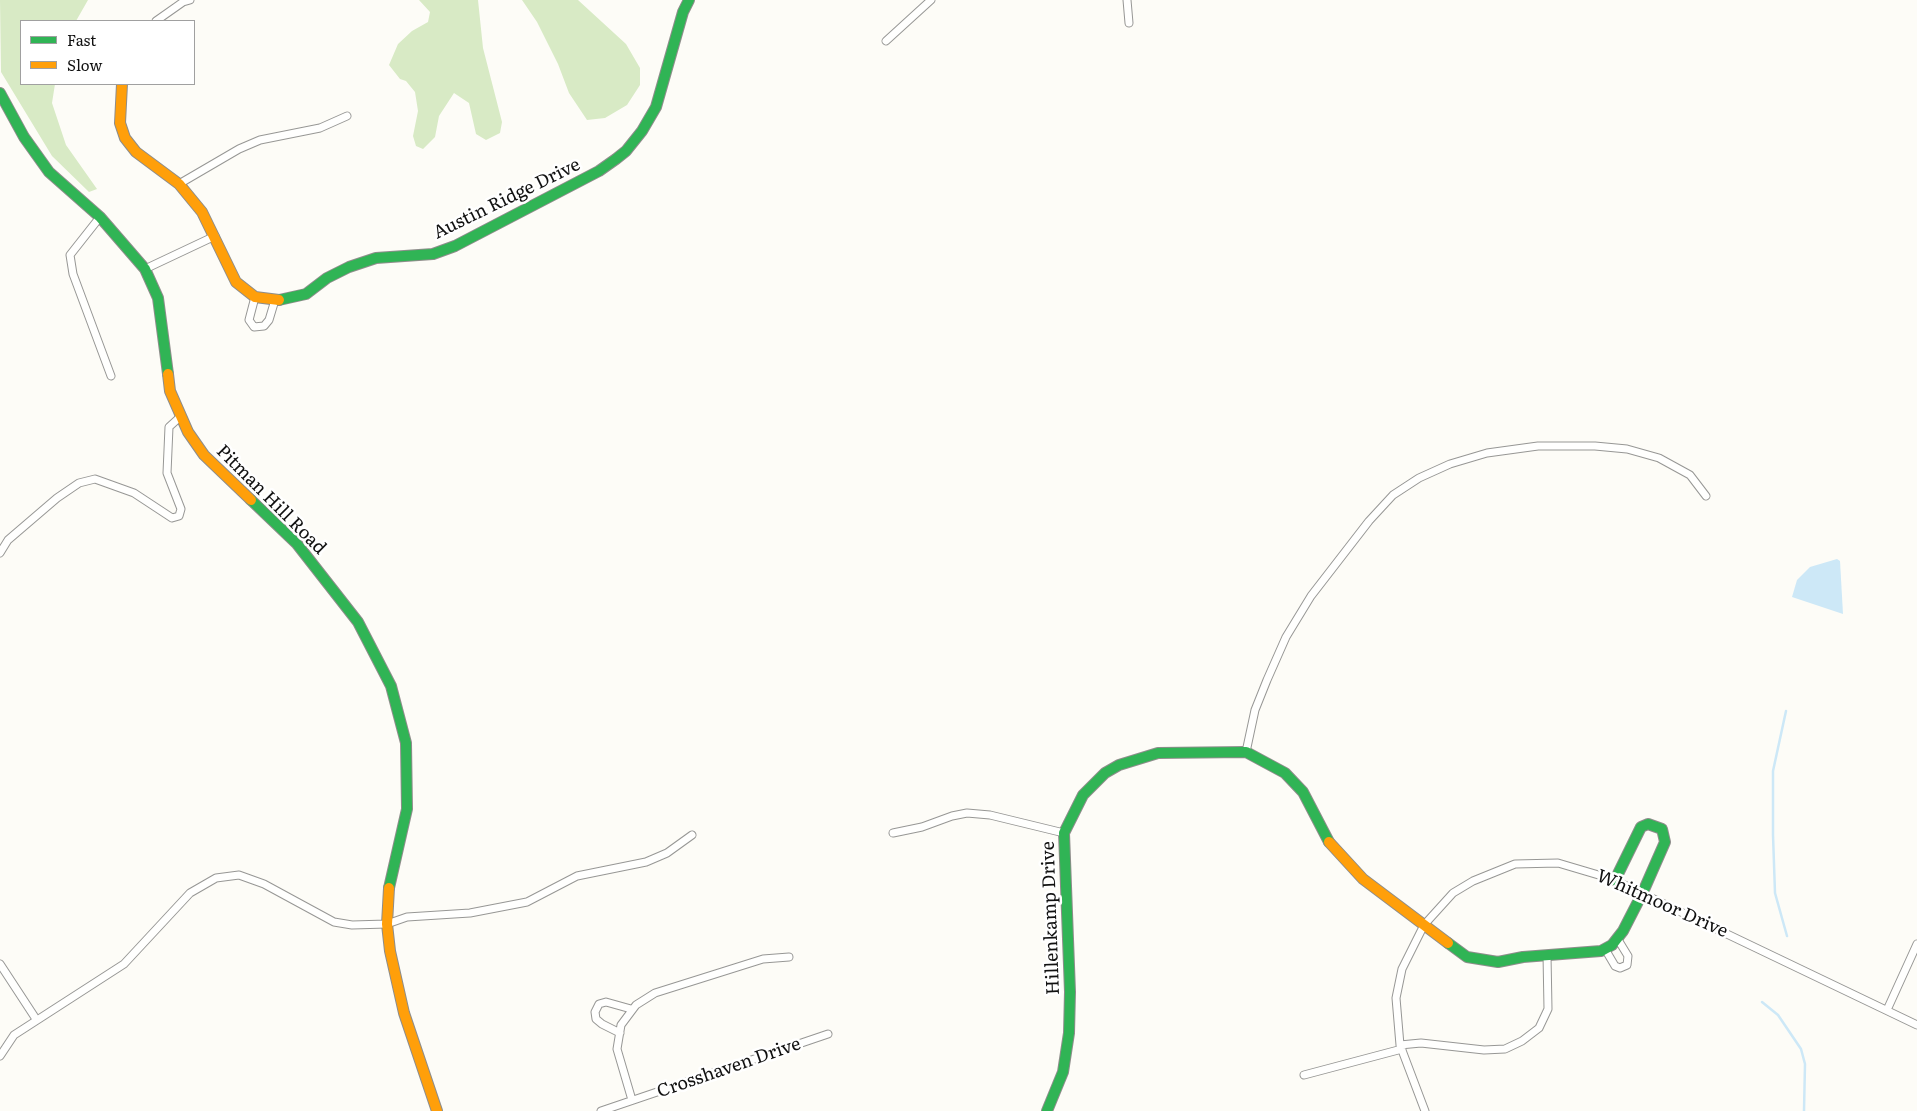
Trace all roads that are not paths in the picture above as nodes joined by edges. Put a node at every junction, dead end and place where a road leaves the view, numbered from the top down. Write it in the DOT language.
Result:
graph roads {
  1 [pos="190,0"];
  2 [pos="689,0"];
  3 [pos="931,0"];
  4 [pos="1127,0"];
  5 [pos="157,20"];
  6 [pos="1130,23"];
  7 [pos="886,41"];
  8 [pos="122,85"];
  9 [pos="0,93"];
  10 [pos="347,116"];
  11 [pos="179,184"];
  12 [pos="100,217"];
  13 [pos="215,236"];
  14 [pos="145,270"];
  15 [pos="255,297"];
  16 [pos="275,300"];
  17 [pos="111,376"];
  18 [pos="180,417"];
  19 [pos="1706,496"];
  20 [pos="0,553"];
  21 [pos="1246,752"];
  22 [pos="893,833"];
  23 [pos="1064,833"];
  24 [pos="692,835"];
  25 [pos="1615,880"];
  26 [pos="1643,892"];
  27 [pos="387,924"];
  28 [pos="1424,925"];
  29 [pos="1617,938"];
  30 [pos="1917,944"];
  31 [pos="1605,949"];
  32 [pos="1547,955"];
  33 [pos="789,957"];
  34 [pos="0,964"];
  35 [pos="632,1010"];
  36 [pos="1887,1010"];
  37 [pos="36,1019"];
  38 [pos="1917,1025"];
  39 [pos="620,1033"];
  40 [pos="828,1034"];
  41 [pos="1401,1047"];
  42 [pos="0,1056"];
  43 [pos="1304,1075"];
  44 [pos="632,1100"];
  45 [pos="437,1111"];
  46 [pos="601,1111"];
  47 [pos="1047,1111"];
  48 [pos="1425,1111"];
  1 -- 5 [label="street"];
  2 -- 16 [label="street, Austin Ridge Drive"];
  3 -- 7 [label="street"];
  4 -- 6 [label="street"];
  8 -- 11 [label="street"];
  9 -- 12 [label="street, Pitman Hill Road"];
  10 -- 11 [label="street"];
  11 -- 13 [label="street"];
  12 -- 14 [label="street, Pitman Hill Road"];
  12 -- 17 [label="street"];
  13 -- 14 [label="street"];
  13 -- 15 [label="street"];
  14 -- 18 [label="street, Pitman Hill Road"];
  15 -- 16 [label="street, Austin Ridge Drive"];
  15 -- 16 [label="street"];
  18 -- 20 [label="street"];
  18 -- 27 [label="street, Pitman Hill Road"];
  19 -- 21 [label="street"];
  21 -- 23 [label="street, Hillenkamp Drive"];
  21 -- 28 [label="street, Hillenkamp Drive"];
  22 -- 23 [label="street"];
  23 -- 47 [label="street, Hillenkamp Drive"];
  24 -- 27 [label="street"];
  25 -- 26 [label="street, Whitmoor Drive"];
  25 -- 26 [label="street"];
  25 -- 28 [label="street, Whitmoor Drive"];
  26 -- 29 [label="street"];
  26 -- 36 [label="street, Whitmoor Drive"];
  27 -- 37 [label="street"];
  27 -- 45 [label="street, Pitman Hill Road"];
  28 -- 32 [label="street, Hillenkamp Drive"];
  28 -- 41 [label="street, Whitmoor Drive"];
  29 -- 31 [label="street"];
  29 -- 31 [label="street"];
  30 -- 36 [label="street"];
  31 -- 32 [label="street, Hillenkamp Drive"];
  32 -- 41 [label="street"];
  33 -- 35 [label="street"];
  34 -- 37 [label="street"];
  35 -- 39 [label="street"];
  35 -- 39 [label="street"];
  36 -- 38 [label="street, Whitmoor Drive"];
  37 -- 42 [label="street"];
  39 -- 44 [label="street"];
  40 -- 44 [label="street, Crosshaven Drive"];
  41 -- 43 [label="street"];
  41 -- 48 [label="street, Whitmoor Drive"];
  44 -- 46 [label="street, Crosshaven Drive"];
}
